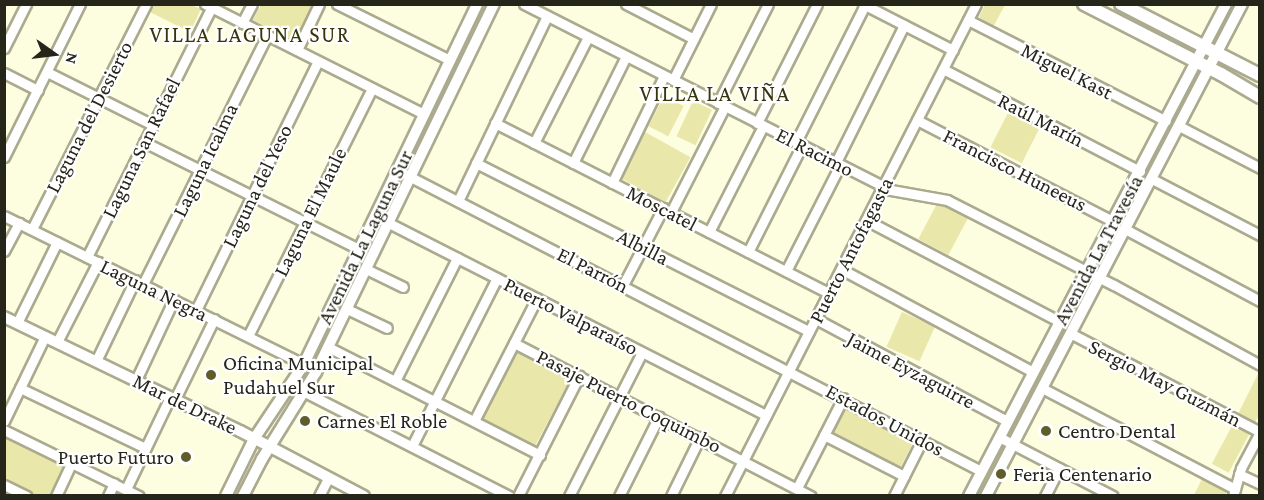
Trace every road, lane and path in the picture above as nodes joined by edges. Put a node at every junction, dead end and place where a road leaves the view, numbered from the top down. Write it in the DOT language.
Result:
graph roads {
  1 [pos="26,4"];
  2 [pos="80,4"];
  3 [pos="146,4"];
  4 [pos="252,4"];
  5 [pos="319,4"];
  6 [pos="338,4"];
  7 [pos="494,4"];
  8 [pos="524,4"];
  9 [pos="626,4"];
  10 [pos="711,4"];
  11 [pos="768,4"];
  12 [pos="817,4"];
  13 [pos="1084,4"];
  14 [pos="1120,4"];
  15 [pos="1226,4"];
  16 [pos="1242,4"];
  17 [pos="474,5"];
  18 [pos="864,5"];
  19 [pos="208,6"];
  20 [pos="973,6"];
  21 [pos="547,16"];
  22 [pos="968,20"];
  23 [pos="242,23"];
  24 [pos="904,25"];
  25 [pos="267,35"];
  26 [pos="588,37"];
  27 [pos="694,39"];
  28 [pos="1205,47"];
  29 [pos="4,48"];
  30 [pos="297,50"];
  31 [pos="953,50"];
  32 [pos="1217,53"];
  33 [pos="626,56"];
  34 [pos="450,60"];
  35 [pos="318,61"];
  36 [pos="1197,62"];
  37 [pos="1210,68"];
  38 [pos="943,69"];
  39 [pos="47,72"];
  40 [pos="4,73"];
  41 [pos="1260,75"];
  42 [pos="669,78"];
  43 [pos="372,88"];
  44 [pos="38,90"];
  45 [pos="1260,97"];
  46 [pos="99,98"];
  47 [pos="721,104"];
  48 [pos="424,114"];
  49 [pos="917,120"];
  50 [pos="1166,121"];
  51 [pos="495,123"];
  52 [pos="760,124"];
  53 [pos="153,125"];
  54 [pos="1179,126"];
  55 [pos="144,142"];
  56 [pos="534,143"];
  57 [pos="799,144"];
  58 [pos="4,157"];
  59 [pos="476,163"];
  60 [pos="573,163"];
  61 [pos="838,164"];
  62 [pos="1260,168"];
  63 [pos="200,170"];
  64 [pos="397,170"];
  65 [pos="1140,171"];
  66 [pos="411,177"];
  67 [pos="1152,179"];
  68 [pos="612,183"];
  69 [pos="883,186"];
  70 [pos="252,196"];
  71 [pos="458,201"];
  72 [pos="667,210"];
  73 [pos="4,216"];
  74 [pos="375,216"];
  75 [pos="866,220"];
  76 [pos="1113,220"];
  77 [pos="305,222"];
  78 [pos="19,223"];
  79 [pos="389,223"];
  80 [pos="32,229"];
  81 [pos="1125,229"];
  82 [pos="709,232"];
  83 [pos="1260,235"];
  84 [pos="57,242"];
  85 [pos="643,247"];
  86 [pos="359,249"];
  87 [pos="4,251"];
  88 [pos="748,252"];
  89 [pos="87,257"];
  90 [pos="457,258"];
  91 [pos="98,262"];
  92 [pos="366,269"];
  93 [pos="841,270"];
  94 [pos="786,271"];
  95 [pos="1086,272"];
  96 [pos="497,278"];
  97 [pos="1099,278"];
  98 [pos="139,282"];
  99 [pos="623,285"];
  100 [pos="403,287"];
  101 [pos="829,293"];
  102 [pos="537,298"];
  103 [pos="174,299"];
  104 [pos="1260,301"];
  105 [pos="347,309"];
  106 [pos="196,310"];
  107 [pos="5,318"];
  108 [pos="214,319"];
  109 [pos="816,319"];
  110 [pos="1060,322"];
  111 [pos="17,323"];
  112 [pos="387,328"];
  113 [pos="809,331"];
  114 [pos="1070,333"];
  115 [pos="45,336"];
  116 [pos="248,336"];
  117 [pos="57,342"];
  118 [pos="514,343"];
  119 [pos="328,347"];
  120 [pos="642,352"];
  121 [pos="96,361"];
  122 [pos="304,364"];
  123 [pos="1260,365"];
  124 [pos="789,370"];
  125 [pos="1033,372"];
  126 [pos="579,376"];
  127 [pos="136,380"];
  128 [pos="395,381"];
  129 [pos="291,385"];
  130 [pos="20,388"];
  131 [pos="1042,388"];
  132 [pos="305,392"];
  133 [pos="619,396"];
  134 [pos="172,398"];
  135 [pos="843,398"];
  136 [pos="435,401"];
  137 [pos="766,415"];
  138 [pos="659,416"];
  139 [pos="4,421"];
  140 [pos="474,421"];
  141 [pos="1007,421"];
  142 [pos="4,430"];
  143 [pos="1260,432"];
  144 [pos="824,435"];
  145 [pos="700,437"];
  146 [pos="999,437"];
  147 [pos="254,439"];
  148 [pos="922,440"];
  149 [pos="1011,444"];
  150 [pos="412,446"];
  151 [pos="269,447"];
  152 [pos="145,448"];
  153 [pos="540,455"];
  154 [pos="743,460"];
  155 [pos="72,462"];
  156 [pos="1059,468"];
  157 [pos="981,471"];
  158 [pos="1239,474"];
  159 [pos="904,476"];
  160 [pos="328,478"];
  161 [pos="114,483"];
  162 [pos="1260,484"];
  163 [pos="4,485"];
  164 [pos="797,488"];
  165 [pos="126,489"];
  166 [pos="1234,492"];
  167 [pos="27,495"];
  168 [pos="56,495"];
  169 [pos="108,495"];
  170 [pos="139,495"];
  171 [pos="226,495"];
  172 [pos="243,495"];
  173 [pos="319,495"];
  174 [pos="364,495"];
  175 [pos="509,495"];
  176 [pos="518,495"];
  177 [pos="568,495"];
  178 [pos="619,495"];
  179 [pos="671,495"];
  180 [pos="725,495"];
  181 [pos="811,495"];
  182 [pos="894,495"];
  183 [pos="969,495"];
  184 [pos="986,495"];
  185 [pos="1045,495"];
  186 [pos="1109,495"];
  1 -- 29 [label="street"];
  2 -- 39 [label="street"];
  3 -- 46 [label="street, Laguna del Desierto"];
  4 -- 23 [label="street"];
  5 -- 30 [label="street"];
  6 -- 34 [label="street"];
  7 -- 66 [label="street, Avenida La Laguna Sur"];
  8 -- 21 [label="street, El Racimo"];
  9 -- 27 [label="street"];
  10 -- 27 [label="street"];
  11 -- 47 [label="street"];
  12 -- 52 [label="street"];
  13 -- 36 [label="main road"];
  14 -- 28 [label="main road"];
  15 -- 28 [label="street, Avenida La Travesía"];
  16 -- 32 [label="street, Avenida La Travesía"];
  17 -- 34 [label="street, Avenida La Laguna Sur"];
  18 -- 24 [label="street"];
  18 -- 57 [label="street"];
  19 -- 23 [label="street"];
  19 -- 53 [label="street, Laguna San Rafael"];
  20 -- 22 [label="street, Puerto Antofagasta"];
  21 -- 26 [label="street, El Racimo"];
  21 -- 51 [label="street"];
  22 -- 31 [label="street, Puerto Antofagasta"];
  22 -- 50 [label="street, Miguel Kast"];
  23 -- 25 [label="street"];
  24 -- 31 [label="street"];
  24 -- 61 [label="street"];
  25 -- 30 [label="street"];
  25 -- 63 [label="street, Laguna Icalma"];
  26 -- 33 [label="street, El Racimo"];
  26 -- 56 [label="street"];
  27 -- 42 [label="street"];
  28 -- 32 [label="main road"];
  28 -- 36 [label="street, Avenida La Travesía"];
  30 -- 35 [label="street"];
  31 -- 38 [label="street, Puerto Antofagasta"];
  32 -- 37 [label="street, Avenida La Travesía"];
  32 -- 41 [label="main road"];
  33 -- 42 [label="street, El Racimo"];
  33 -- 60 [label="street"];
  34 -- 48 [label="street, Avenida La Laguna Sur"];
  35 -- 43 [label="street"];
  35 -- 70 [label="street, Laguna del Yeso"];
  36 -- 37 [label="main road"];
  36 -- 50 [label="street, Avenida La Travesía"];
  37 -- 45 [label="main road"];
  37 -- 54 [label="street, Avenida La Travesía"];
  38 -- 49 [label="street, Puerto Antofagasta"];
  38 -- 65 [label="street, Raúl Marín"];
  39 -- 44 [label="street"];
  39 -- 46 [label="street"];
  40 -- 44 [label="street"];
  42 -- 47 [label="street, El Racimo"];
  42 -- 68 [label="street"];
  43 -- 48 [label="street"];
  43 -- 77 [label="street, Laguna El Maule"];
  44 -- 58 [label="street"];
  46 -- 53 [label="street"];
  46 -- 80 [label="street, Laguna del Desierto"];
  47 -- 52 [label="street, El Racimo"];
  47 -- 72 [label="street"];
  48 -- 64 [label="street, Avenida La Laguna Sur"];
  49 -- 69 [label="street, Puerto Antofagasta"];
  49 -- 76 [label="street, Francisco Huneeus"];
  50 -- 65 [label="street, Avenida La Travesía"];
  51 -- 56 [label="street, Moscatel"];
  51 -- 59 [label="street"];
  52 -- 57 [label="street, El Racimo"];
  52 -- 82 [label="street"];
  53 -- 55 [label="street, Laguna San Rafael"];
  54 -- 62 [label="street"];
  54 -- 67 [label="street, Avenida La Travesía"];
  55 -- 63 [label="street"];
  55 -- 89 [label="street, Laguna San Rafael"];
  56 -- 60 [label="street, Moscatel"];
  57 -- 61 [label="street, El Racimo"];
  57 -- 88 [label="street"];
  59 -- 71 [label="street"];
  59 -- 85 [label="street, Albilla"];
  60 -- 68 [label="street, Moscatel"];
  61 -- 69 [label="street, El Racimo"];
  61 -- 94 [label="street"];
  63 -- 70 [label="street"];
  63 -- 98 [label="street, Laguna Icalma"];
  64 -- 66 [label="street, El Parrón"];
  64 -- 74 [label="street, Avenida La Laguna Sur"];
  65 -- 76 [label="street, Avenida La Travesía"];
  66 -- 71 [label="street, El Parrón"];
  66 -- 79 [label="street, Avenida La Laguna Sur"];
  67 -- 81 [label="street, Avenida La Travesía"];
  67 -- 83 [label="street"];
  68 -- 72 [label="street, Moscatel"];
  69 -- 75 [label="street, Puerto Antofagasta"];
  69 -- 95 [label="street, El Racimo"];
  70 -- 77 [label="street"];
  70 -- 106 [label="street, Laguna del Yeso"];
  71 -- 99 [label="street, El Parrón"];
  72 -- 82 [label="street, Moscatel"];
  72 -- 85 [label="street"];
  73 -- 78 [label="street, Laguna Negra"];
  74 -- 79 [label="street, Puerto Valparaíso"];
  74 -- 86 [label="street, Avenida La Laguna Sur"];
  75 -- 93 [label="street, Puerto Antofagasta"];
  75 -- 110 [label="street"];
  76 -- 95 [label="street, Avenida La Travesía"];
  77 -- 86 [label="street"];
  77 -- 116 [label="street, Laguna El Maule"];
  78 -- 80 [label="street, Laguna Negra"];
  78 -- 87 [label="street"];
  79 -- 90 [label="street, Puerto Valparaíso"];
  79 -- 92 [label="street, Avenida La Laguna Sur"];
  80 -- 84 [label="street, Laguna Negra"];
  81 -- 97 [label="street, Avenida La Travesía"];
  81 -- 104 [label="street"];
  82 -- 88 [label="street, Moscatel"];
  84 -- 89 [label="street, Laguna Negra"];
  84 -- 111 [label="street"];
  85 -- 99 [label="street"];
  85 -- 113 [label="street, Albilla"];
  86 -- 122 [label="street, Avenida La Laguna Sur"];
  88 -- 94 [label="street, Moscatel"];
  89 -- 91 [label="street, Laguna Negra"];
  90 -- 96 [label="street, Puerto Valparaíso"];
  90 -- 128 [label="street"];
  91 -- 98 [label="street, Laguna Negra"];
  91 -- 117 [label="street"];
  92 -- 100 [label="street"];
  92 -- 105 [label="street, Avenida La Laguna Sur"];
  93 -- 101 [label="street, Puerto Antofagasta"];
  93 -- 125 [label="street"];
  94 -- 101 [label="street, Moscatel"];
  95 -- 97 [label="street, El Racimo"];
  95 -- 110 [label="street, Avenida La Travesía"];
  96 -- 102 [label="street, Puerto Valparaíso"];
  96 -- 136 [label="street"];
  97 -- 114 [label="street, Avenida La Travesía"];
  97 -- 123 [label="street, El Racimo"];
  98 -- 103 [label="street, Laguna Negra"];
  98 -- 121 [label="street, Laguna Icalma"];
  99 -- 124 [label="street, El Parrón"];
  101 -- 109 [label="street, Puerto Antofagasta"];
  102 -- 118 [label="street"];
  102 -- 120 [label="street, Puerto Valparaíso"];
  103 -- 106 [label="street, Laguna Negra"];
  103 -- 127 [label="street"];
  105 -- 112 [label="street"];
  105 -- 119 [label="street, Avenida La Laguna Sur"];
  106 -- 108 [label="street, Laguna Negra"];
  107 -- 111 [label="street, Mar de Drake"];
  108 -- 116 [label="street, Laguna Negra"];
  108 -- 134 [label="street"];
  109 -- 113 [label="street, Puerto Antofagasta"];
  109 -- 141 [label="street, Jaime Eyzaguirre"];
  110 -- 125 [label="street, Avenida La Travesía"];
  111 -- 115 [label="street, Mar de Drake"];
  113 -- 124 [label="street, Puerto Antofagasta"];
  114 -- 131 [label="street, Avenida La Travesía"];
  114 -- 143 [label="street, Sergio May Guzmán"];
  115 -- 117 [label="street, Mar de Drake"];
  115 -- 130 [label="street"];
  116 -- 122 [label="street, Laguna Negra"];
  117 -- 121 [label="street, Mar de Drake"];
  118 -- 126 [label="street, Pasaje Puerto Coquimbo"];
  118 -- 140 [label="street"];
  119 -- 128 [label="street"];
  119 -- 132 [label="street, Avenida La Laguna Sur"];
  120 -- 133 [label="street"];
  120 -- 137 [label="street, Puerto Valparaíso"];
  121 -- 127 [label="street, Mar de Drake"];
  122 -- 129 [label="street, Avenida La Laguna Sur"];
  124 -- 135 [label="street, Estados Unidos"];
  124 -- 137 [label="street, Puerto Antofagasta"];
  125 -- 141 [label="street, Avenida La Travesía"];
  126 -- 133 [label="street, Pasaje Puerto Coquimbo"];
  126 -- 153 [label="street"];
  127 -- 134 [label="street, Mar de Drake"];
  128 -- 136 [label="street"];
  129 -- 132 [label="street"];
  129 -- 147 [label="street, Avenida La Laguna Sur"];
  130 -- 139 [label="street"];
  130 -- 152 [label="street"];
  131 -- 149 [label="street, Avenida La Travesía"];
  131 -- 166 [label="street"];
  132 -- 150 [label="street"];
  132 -- 151 [label="street, Avenida La Laguna Sur"];
  133 -- 138 [label="street, Pasaje Puerto Coquimbo"];
  133 -- 177 [label="street"];
  134 -- 147 [label="street, Mar de Drake"];
  134 -- 152 [label="street"];
  135 -- 144 [label="street"];
  135 -- 148 [label="street, Estados Unidos"];
  136 -- 140 [label="street"];
  136 -- 150 [label="street"];
  137 -- 154 [label="street, Puerto Antofagasta"];
  138 -- 145 [label="street, Pasaje Puerto Coquimbo"];
  138 -- 178 [label="street"];
  140 -- 153 [label="street"];
  141 -- 146 [label="street, Avenida La Travesía"];
  142 -- 155 [label="street"];
  143 -- 158 [label="street"];
  144 -- 159 [label="street, Estados Unidos"];
  144 -- 164 [label="street"];
  145 -- 154 [label="street, Pasaje Puerto Coquimbo"];
  145 -- 179 [label="street"];
  146 -- 149 [label="street"];
  146 -- 157 [label="street, Avenida La Travesía"];
  147 -- 151 [label="street, Mar de Drake"];
  147 -- 171 [label="street, Avenida La Laguna Sur"];
  148 -- 157 [label="street, Estados Unidos"];
  148 -- 159 [label="street"];
  149 -- 156 [label="street"];
  149 -- 184 [label="street, Avenida La Travesía"];
  150 -- 175 [label="street"];
  151 -- 160 [label="street, Mar de Drake"];
  151 -- 172 [label="street, Avenida La Laguna Sur"];
  152 -- 165 [label="street"];
  153 -- 176 [label="street"];
  154 -- 164 [label="street, Pasaje Puerto Coquimbo"];
  154 -- 180 [label="street, Puerto Antofagasta"];
  155 -- 161 [label="street"];
  155 -- 168 [label="street"];
  156 -- 185 [label="street"];
  156 -- 186 [label="street"];
  157 -- 183 [label="street, Avenida La Travesía"];
  158 -- 162 [label="street"];
  158 -- 166 [label="street"];
  159 -- 182 [label="street"];
  160 -- 173 [label="street"];
  160 -- 174 [label="street, Mar de Drake"];
  161 -- 165 [label="street"];
  161 -- 169 [label="street"];
  163 -- 167 [label="street"];
  164 -- 181 [label="street, Pasaje Puerto Coquimbo"];
  165 -- 170 [label="street"];
}
